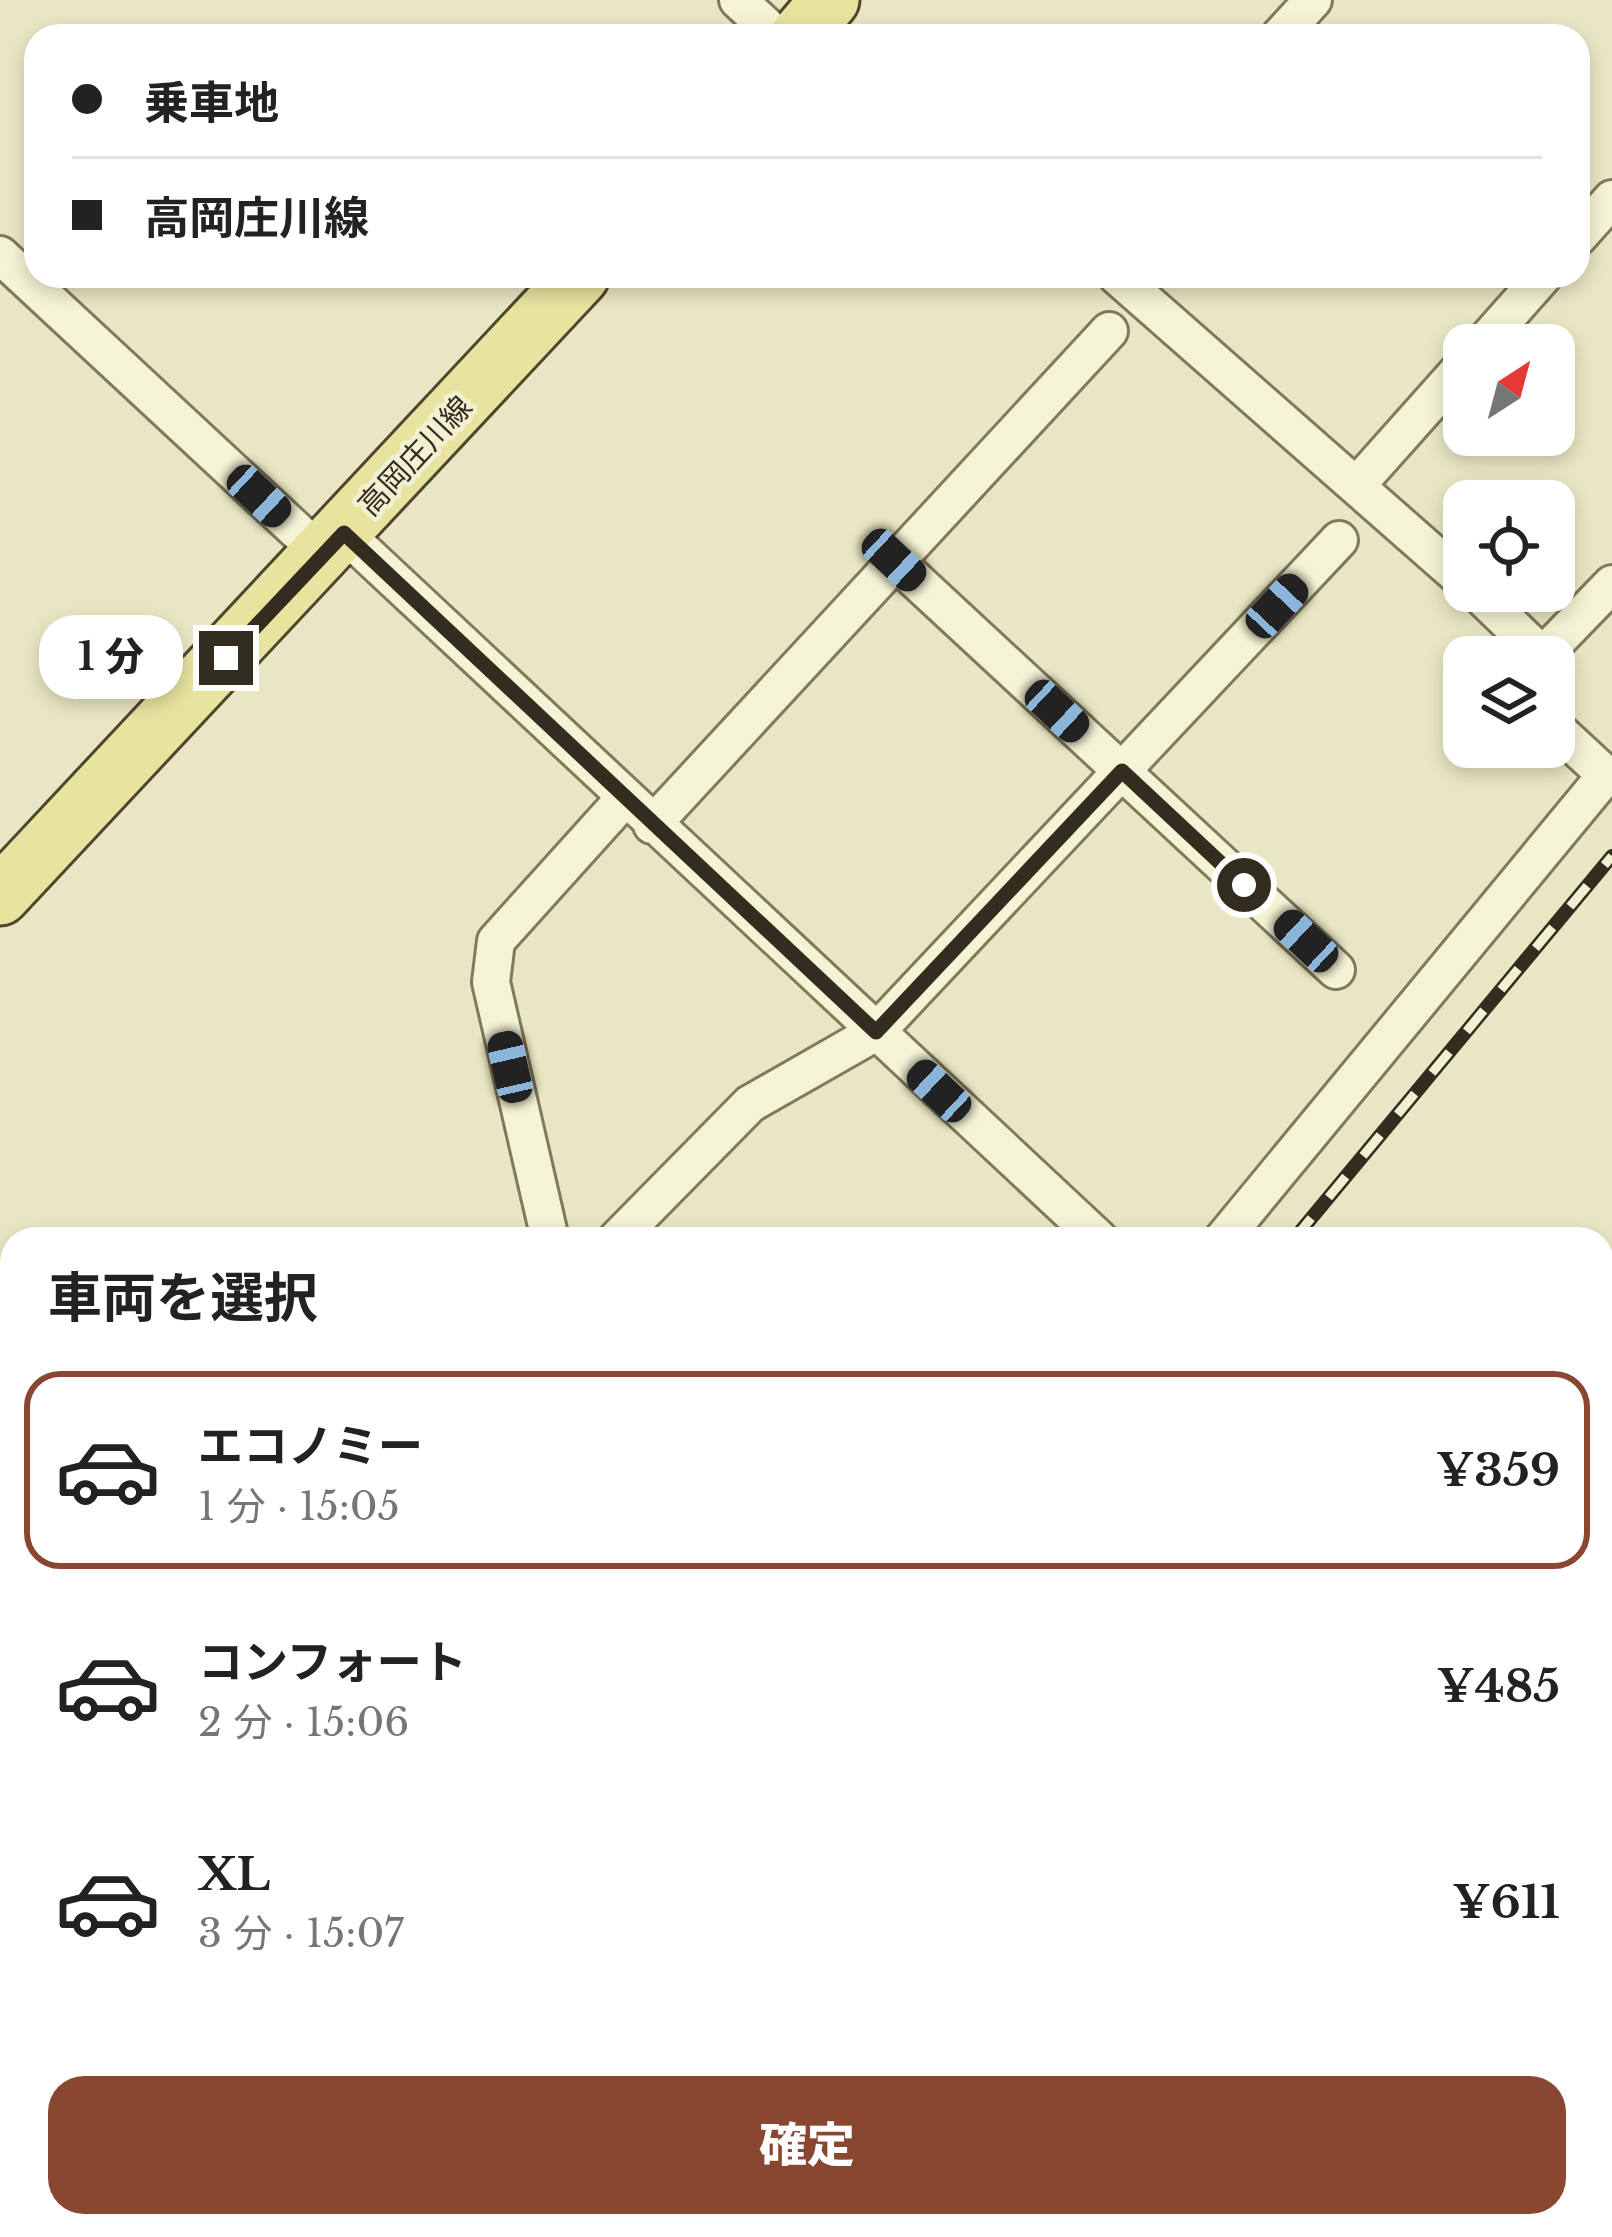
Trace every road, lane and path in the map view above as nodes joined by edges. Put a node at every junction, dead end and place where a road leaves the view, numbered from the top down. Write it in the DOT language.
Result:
graph roads {
  1 [pos="738,0"];
  2 [pos="1313,0"];
  3 [pos="813,24"];
  4 [pos="1291,24"];
  5 [pos="1612,199"];
  6 [pos="1590,224"];
  7 [pos="0,255"];
  8 [pos="24,276"];
  9 [pos="38,288"];
  10 [pos="569,288"];
  11 [pos="1131,288"];
  12 [pos="1533,288"];
  13 [pos="1501,324"];
  14 [pos="1108,331"];
  15 [pos="1443,389"];
  16 [pos="1357,485"];
  17 [pos="1339,540"];
  18 [pos="334,544"];
  19 [pos="894,560"];
  20 [pos="1443,562"];
  21 [pos="1612,584"];
  22 [pos="1498,612"];
  23 [pos="1524,636"];
  24 [pos="1562,636"];
  25 [pos="1575,747"];
  26 [pos="1122,771"];
  27 [pos="624,799"];
  28 [pos="652,825"];
  29 [pos="0,896"];
  30 [pos="1336,970"];
  31 [pos="876,1032"];
  32 [pos="547,1227"];
  33 [pos="628,1227"];
  34 [pos="1086,1227"];
  35 [pos="1232,1227"];
  1 -- 3 [label="street"];
  2 -- 4 [label="street"];
  5 -- 6 [label="street"];
  7 -- 8 [label="street"];
  9 -- 18 [label="street"];
  10 -- 18 [label="main road, 高岡庄川線"];
  11 -- 16 [label="street"];
  12 -- 13 [label="street"];
  14 -- 19 [label="street"];
  15 -- 16 [label="street"];
  16 -- 20 [label="street"];
  17 -- 26 [label="street"];
  18 -- 27 [label="street"];
  18 -- 29 [label="main road, 高岡庄川線"];
  19 -- 26 [label="street"];
  19 -- 28 [label="street"];
  21 -- 24 [label="street"];
  22 -- 23 [label="street"];
  25 -- 35 [label="street"];
  26 -- 30 [label="street"];
  26 -- 31 [label="street"];
  27 -- 28 [label="street"];
  27 -- 32 [label="street"];
  28 -- 31 [label="street"];
  31 -- 33 [label="street"];
  31 -- 34 [label="street"];
}
